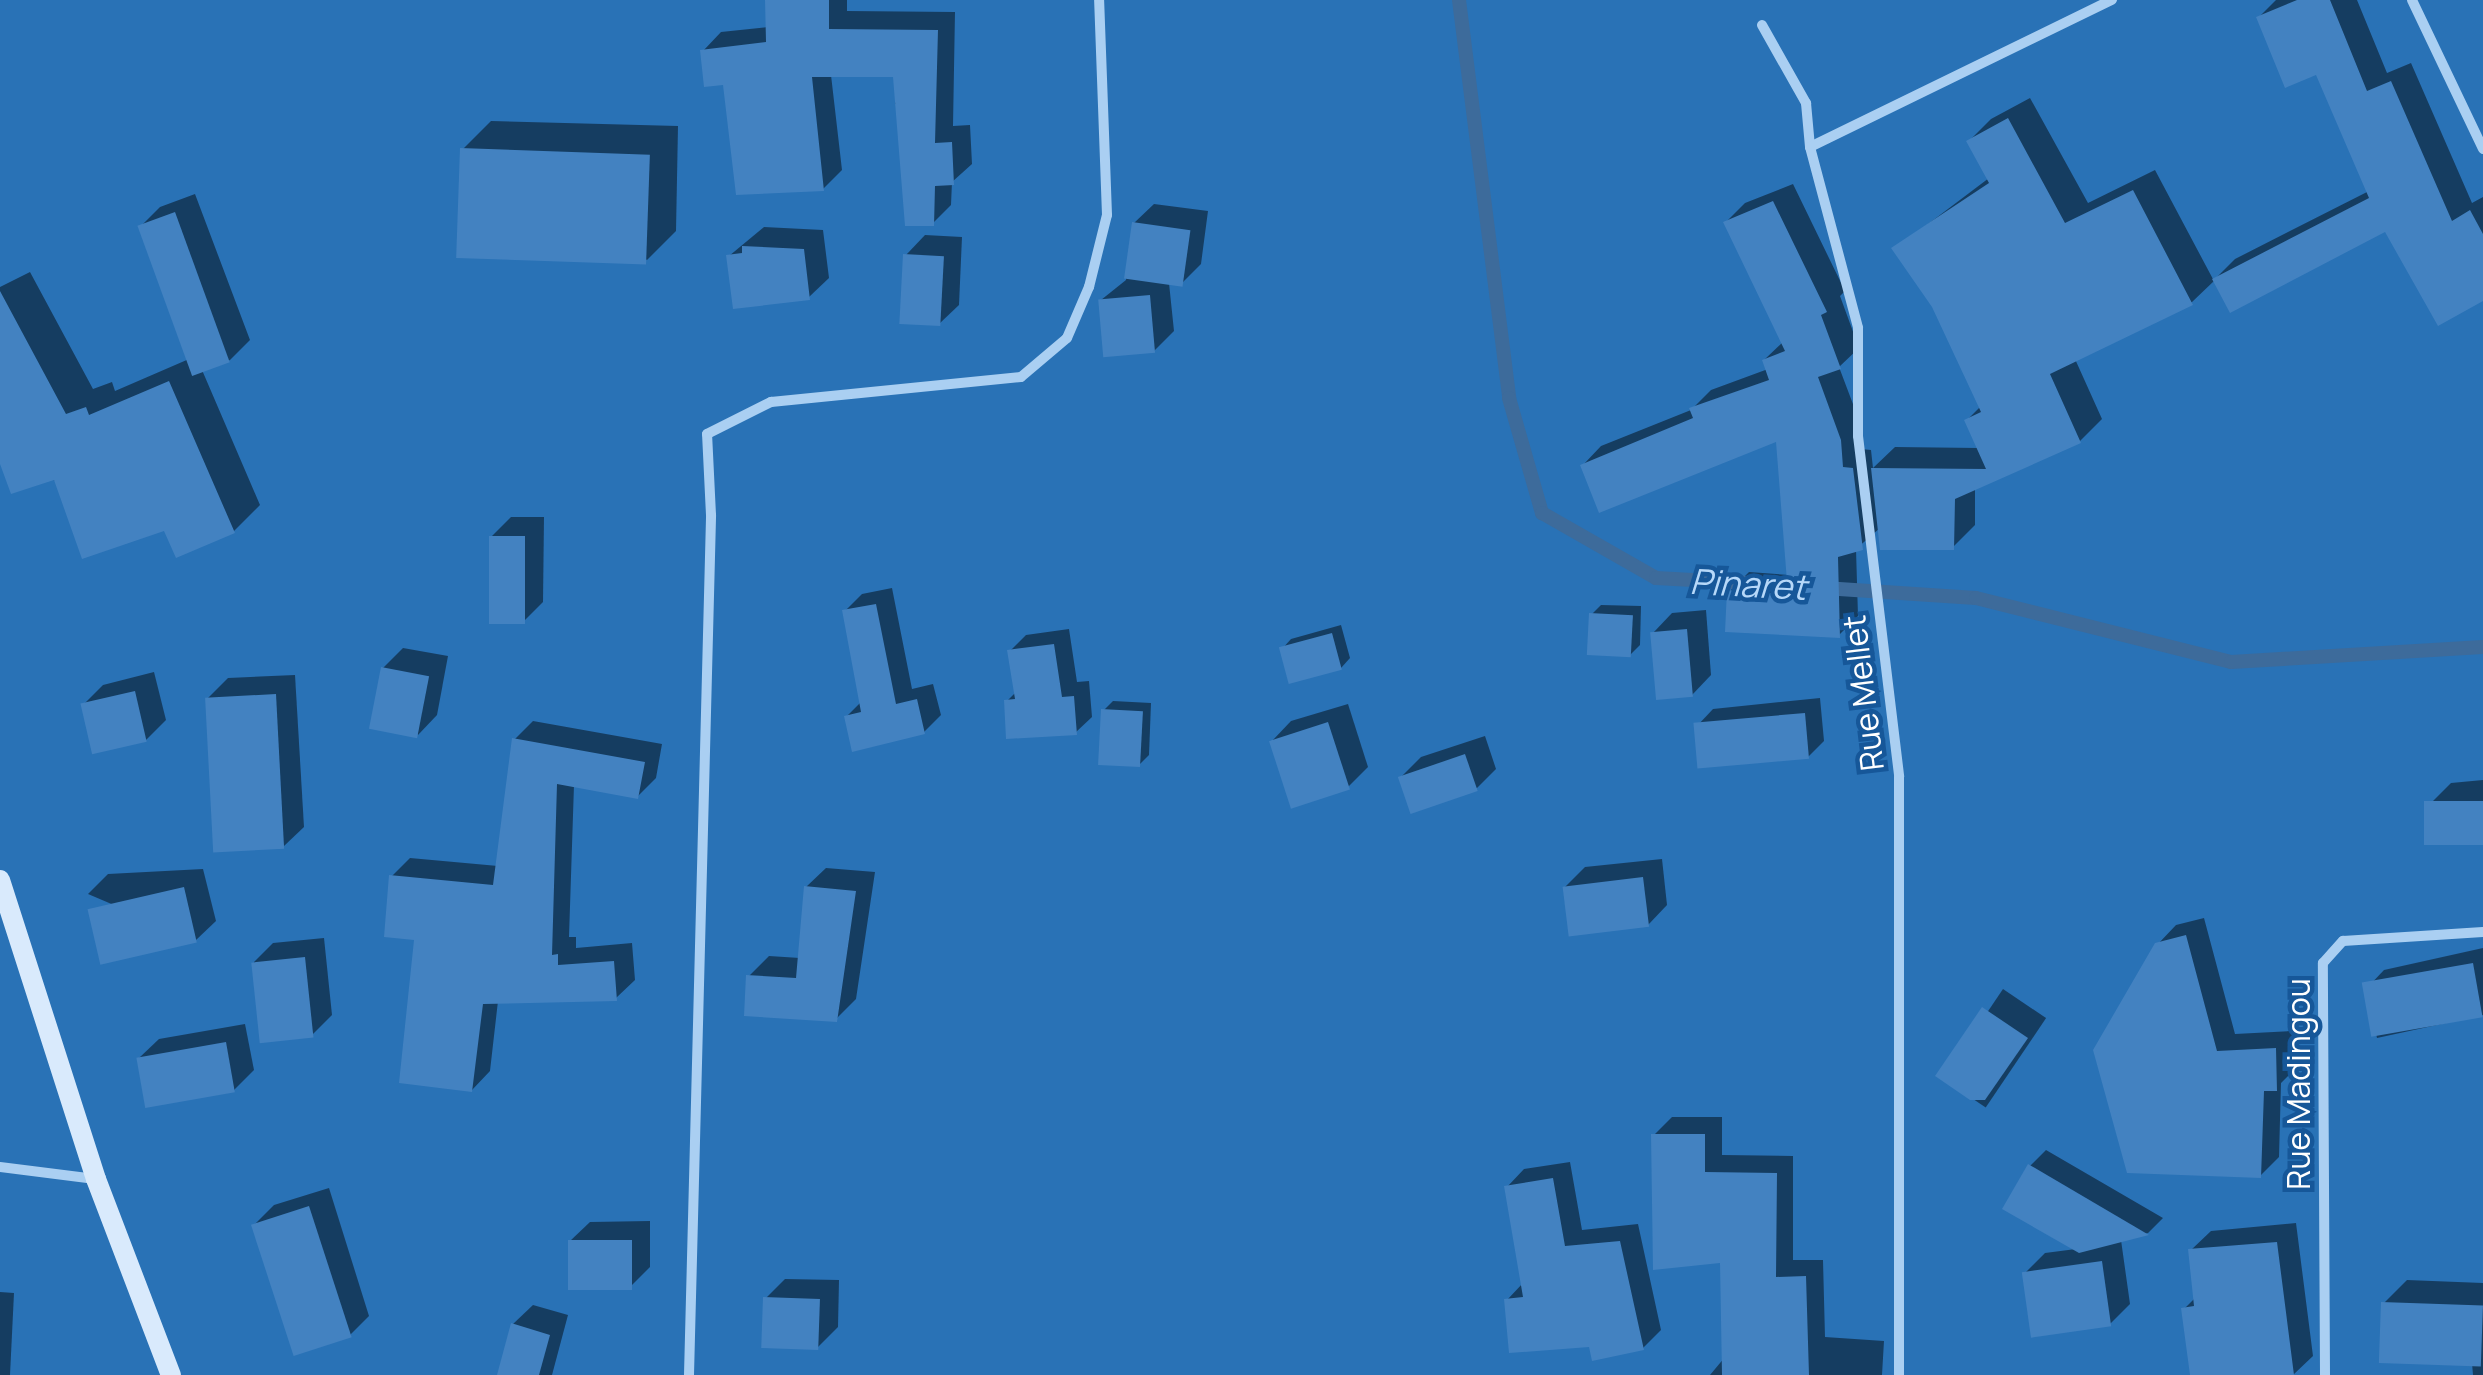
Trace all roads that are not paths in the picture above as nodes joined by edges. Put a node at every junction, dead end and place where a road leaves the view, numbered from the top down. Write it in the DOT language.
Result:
graph roads {
  1 [pos="1099,0"];
  2 [pos="2112,0"];
  3 [pos="2412,0"];
  4 [pos="1762,25"];
  5 [pos="1810,147"];
  6 [pos="2483,148"];
  7 [pos="0,880"];
  8 [pos="2483,932"];
  9 [pos="0,1168"];
  10 [pos="96,1179"];
  11 [pos="172,1375"];
  12 [pos="689,1375"];
  13 [pos="1899,1375"];
  14 [pos="2325,1375"];
  1 -- 12 [label="street"];
  2 -- 5 [label="street"];
  3 -- 6 [label="street"];
  4 -- 5 [label="street, Rue Mellet"];
  5 -- 13 [label="street, Rue Mellet"];
  7 -- 10 [label="main road"];
  8 -- 14 [label="street, Rue Madingou"];
  9 -- 10 [label="street"];
  10 -- 11 [label="main road"];
}
